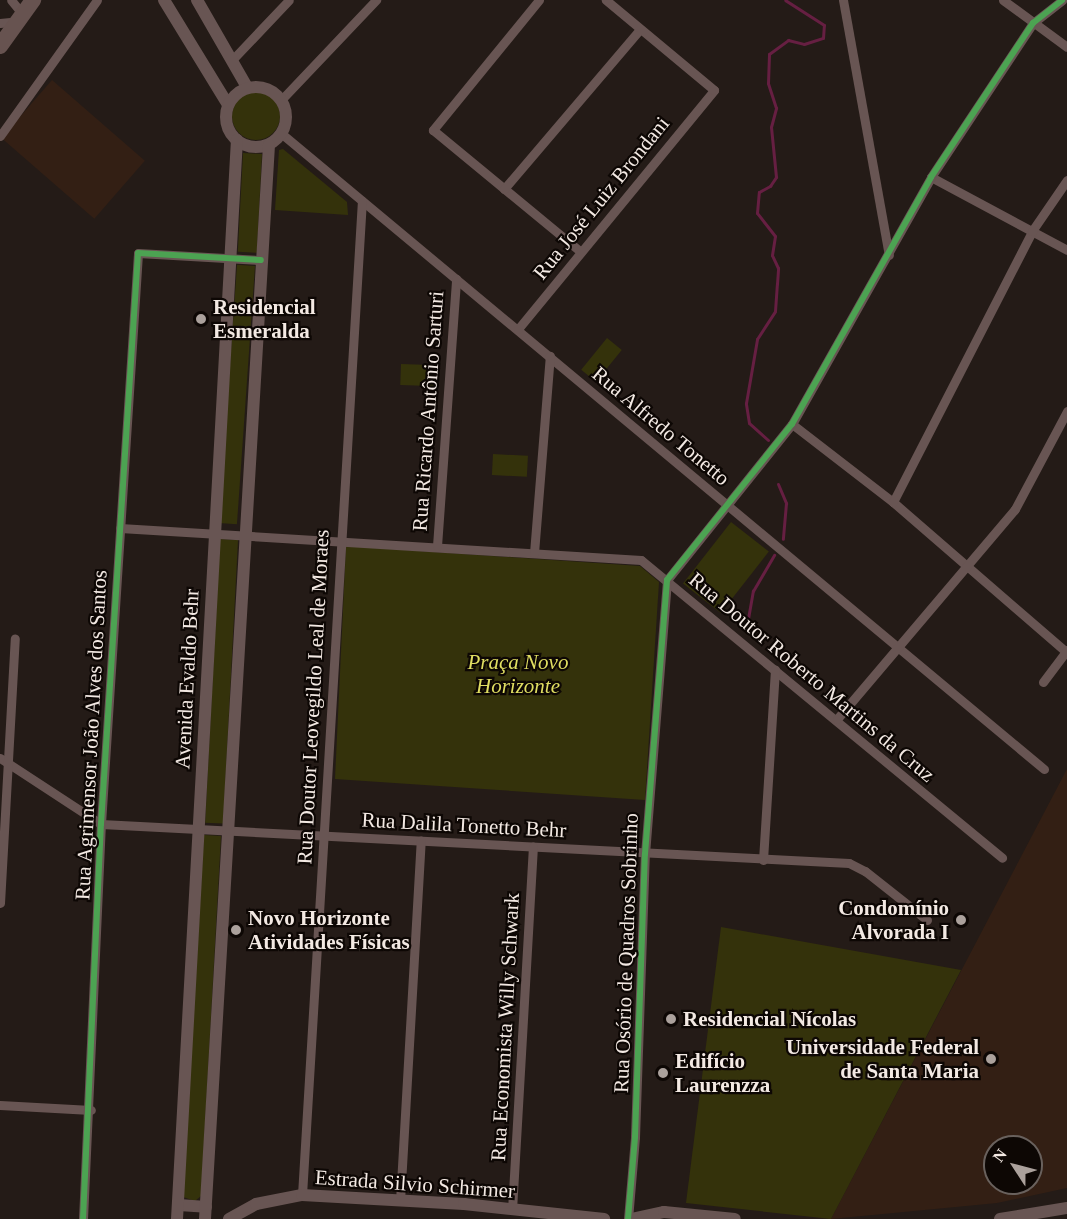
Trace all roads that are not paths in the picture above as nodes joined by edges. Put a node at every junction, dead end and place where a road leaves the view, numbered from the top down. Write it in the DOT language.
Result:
graph roads {
  1 [pos="11,0"];
  2 [pos="33,0"];
  3 [pos="97,0"];
  4 [pos="164,0"];
  5 [pos="197,0"];
  6 [pos="289,0"];
  7 [pos="376,0"];
  8 [pos="539,0"];
  9 [pos="606,0"];
  10 [pos="843,0"];
  11 [pos="1003,0"];
  12 [pos="1062,0"];
  13 [pos="18,21"];
  14 [pos="1033,22"];
  15 [pos="0,23"];
  16 [pos="640,29"];
  17 [pos="0,46"];
  18 [pos="1067,47"];
  19 [pos="233,59"];
  20 [pos="247,87"];
  21 [pos="282,99"];
  22 [pos="228,105"];
  23 [pos="282,134"];
  24 [pos="0,136"];
  25 [pos="237,140"];
  26 [pos="268,145"];
  27 [pos="931,177"];
  28 [pos="1067,180"];
  29 [pos="504,189"];
  30 [pos="362,201"];
  31 [pos="1032,231"];
  32 [pos="1067,250"];
  33 [pos="580,251"];
  34 [pos="889,255"];
  35 [pos="231,259"];
  36 [pos="261,260"];
  37 [pos="456,279"];
  38 [pos="518,329"];
  39 [pos="550,356"];
  40 [pos="1067,411"];
  41 [pos="792,424"];
  42 [pos="893,502"];
  43 [pos="725,504"];
  44 [pos="120,528"];
  45 [pos="215,532"];
  46 [pos="245,533"];
  47 [pos="340,540"];
  48 [pos="437,546"];
  49 [pos="534,553"];
  50 [pos="968,567"];
  51 [pos="667,580"];
  52 [pos="15,638"];
  53 [pos="899,650"];
  54 [pos="1066,651"];
  55 [pos="775,669"];
  56 [pos="1043,682"];
  57 [pos="837,719"];
  58 [pos="4,761"];
  59 [pos="1044,769"];
  60 [pos="101,824"];
  61 [pos="198,828"];
  62 [pos="227,830"];
  63 [pos="324,836"];
  64 [pos="420,841"];
  65 [pos="533,847"];
  66 [pos="645,854"];
  67 [pos="1002,858"];
  68 [pos="763,860"];
  69 [pos="0,903"];
  70 [pos="927,920"];
  71 [pos="0,1105"];
  72 [pos="91,1110"];
  73 [pos="302,1196"];
  74 [pos="400,1201"];
  75 [pos="179,1205"];
  76 [pos="1067,1208"];
  77 [pos="512,1210"];
  78 [pos="206,1213"];
  79 [pos="241,1215"];
  80 [pos="718,1218"];
  81 [pos="83,1219"];
  82 [pos="177,1219"];
  83 [pos="228,1219"];
  84 [pos="604,1219"];
  85 [pos="630,1219"];
  86 [pos="735,1219"];
  87 [pos="1000,1219"];
  1 -- 13 [label="street"];
  2 -- 13 [label="highway"];
  3 -- 24 [label="street"];
  4 -- 22 [label="street"];
  5 -- 19 [label="street"];
  6 -- 19 [label="street"];
  7 -- 21 [label="street"];
  8 -- 29 [label="street"];
  9 -- 16 [label="street"];
  10 -- 34 [label="street"];
  11 -- 14 [label="street"];
  12 -- 14 [label="street"];
  13 -- 15 [label="street"];
  13 -- 17 [label="highway"];
  14 -- 18 [label="street"];
  14 -- 27 [label="street"];
  16 -- 29 [label="street"];
  16 -- 33 [label="street, Rua José Luiz Brondani"];
  19 -- 20 [label="street"];
  20 -- 21 [label="street"];
  20 -- 22 [label="street"];
  21 -- 23 [label="street"];
  22 -- 25 [label="street"];
  23 -- 26 [label="street"];
  23 -- 30 [label="street, Rua Alfredo Tonetto"];
  25 -- 26 [label="street"];
  25 -- 35 [label="street, Avenida Evaldo Behr"];
  26 -- 36 [label="street"];
  27 -- 31 [label="street"];
  27 -- 34 [label="street"];
  28 -- 31 [label="street"];
  29 -- 33 [label="street"];
  30 -- 37 [label="street, Rua Alfredo Tonetto"];
  30 -- 47 [label="street, Rua Doutor Leovegildo Leal de Moraes"];
  31 -- 32 [label="street"];
  31 -- 42 [label="street"];
  33 -- 38 [label="street, Rua José Luiz Brondani"];
  34 -- 41 [label="street"];
  35 -- 36 [label="street"];
  35 -- 44 [label="street, Rua Agrimensor João Alves dos Santos"];
  35 -- 45 [label="street, Avenida Evaldo Behr"];
  36 -- 46 [label="street"];
  37 -- 38 [label="street, Rua Alfredo Tonetto"];
  37 -- 48 [label="street, Rua Ricardo Antônio Sarturi"];
  38 -- 39 [label="street, Rua Alfredo Tonetto"];
  39 -- 43 [label="street, Rua Alfredo Tonetto"];
  39 -- 49 [label="street"];
  40 -- 50 [label="street"];
  41 -- 42 [label="street"];
  41 -- 43 [label="street"];
  42 -- 50 [label="street"];
  43 -- 51 [label="street"];
  43 -- 53 [label="street, Rua Alfredo Tonetto"];
  44 -- 45 [label="street, Rua Doutor Roberto Martins da Cruz"];
  44 -- 60 [label="street, Rua Agrimensor João Alves dos Santos"];
  45 -- 46 [label="street, Rua Doutor Roberto Martins da Cruz"];
  45 -- 61 [label="street, Avenida Evaldo Behr"];
  46 -- 47 [label="street, Rua Doutor Roberto Martins da Cruz"];
  46 -- 62 [label="street"];
  47 -- 48 [label="street, Rua Doutor Roberto Martins da Cruz"];
  47 -- 63 [label="street, Rua Doutor Leovegildo Leal de Moraes"];
  48 -- 49 [label="street, Rua Doutor Roberto Martins da Cruz"];
  49 -- 51 [label="street, Rua Doutor Roberto Martins da Cruz"];
  50 -- 53 [label="street"];
  50 -- 54 [label="street"];
  51 -- 55 [label="street, Rua Doutor Roberto Martins da Cruz"];
  51 -- 66 [label="street, Rua Osório de Quadros Sobrinho"];
  52 -- 58 [label="street"];
  53 -- 57 [label="street"];
  53 -- 59 [label="street, Rua Alfredo Tonetto"];
  54 -- 56 [label="street"];
  55 -- 57 [label="street, Rua Doutor Roberto Martins da Cruz"];
  55 -- 68 [label="street"];
  57 -- 67 [label="street, Rua Doutor Roberto Martins da Cruz"];
  58 -- 60 [label="street"];
  58 -- 69 [label="street"];
  60 -- 61 [label="street, Rua Dalila Tonetto Behr"];
  60 -- 72 [label="street, Rua Agrimensor João Alves dos Santos"];
  61 -- 62 [label="street, Rua Dalila Tonetto Behr"];
  61 -- 75 [label="street, Avenida Evaldo Behr"];
  62 -- 63 [label="street, Rua Dalila Tonetto Behr"];
  62 -- 78 [label="street"];
  63 -- 64 [label="street, Rua Dalila Tonetto Behr"];
  63 -- 73 [label="street, Rua Doutor Leovegildo Leal de Moraes"];
  64 -- 65 [label="street, Rua Dalila Tonetto Behr"];
  64 -- 74 [label="street"];
  65 -- 66 [label="street, Rua Dalila Tonetto Behr"];
  65 -- 77 [label="street, Rua Economista Willy Schwark"];
  66 -- 68 [label="street, Rua Dalila Tonetto Behr"];
  66 -- 85 [label="street, Rua Osório de Quadros Sobrinho"];
  68 -- 70 [label="street, Rua Dalila Tonetto Behr"];
  71 -- 72 [label="street"];
  72 -- 81 [label="street, Rua Agrimensor João Alves dos Santos"];
  73 -- 74 [label="street, Estrada Silvio Schirmer"];
  73 -- 79 [label="street, Estrada Silvio Schirmer"];
  74 -- 77 [label="street, Estrada Silvio Schirmer"];
  75 -- 78 [label="street"];
  75 -- 82 [label="street, Avenida Evaldo Behr"];
  76 -- 87 [label="street"];
  77 -- 84 [label="street, Estrada Silvio Schirmer"];
  79 -- 83 [label="street, Estrada Silvio Schirmer"];
  80 -- 85 [label="street"];
  80 -- 86 [label="street"];
}
